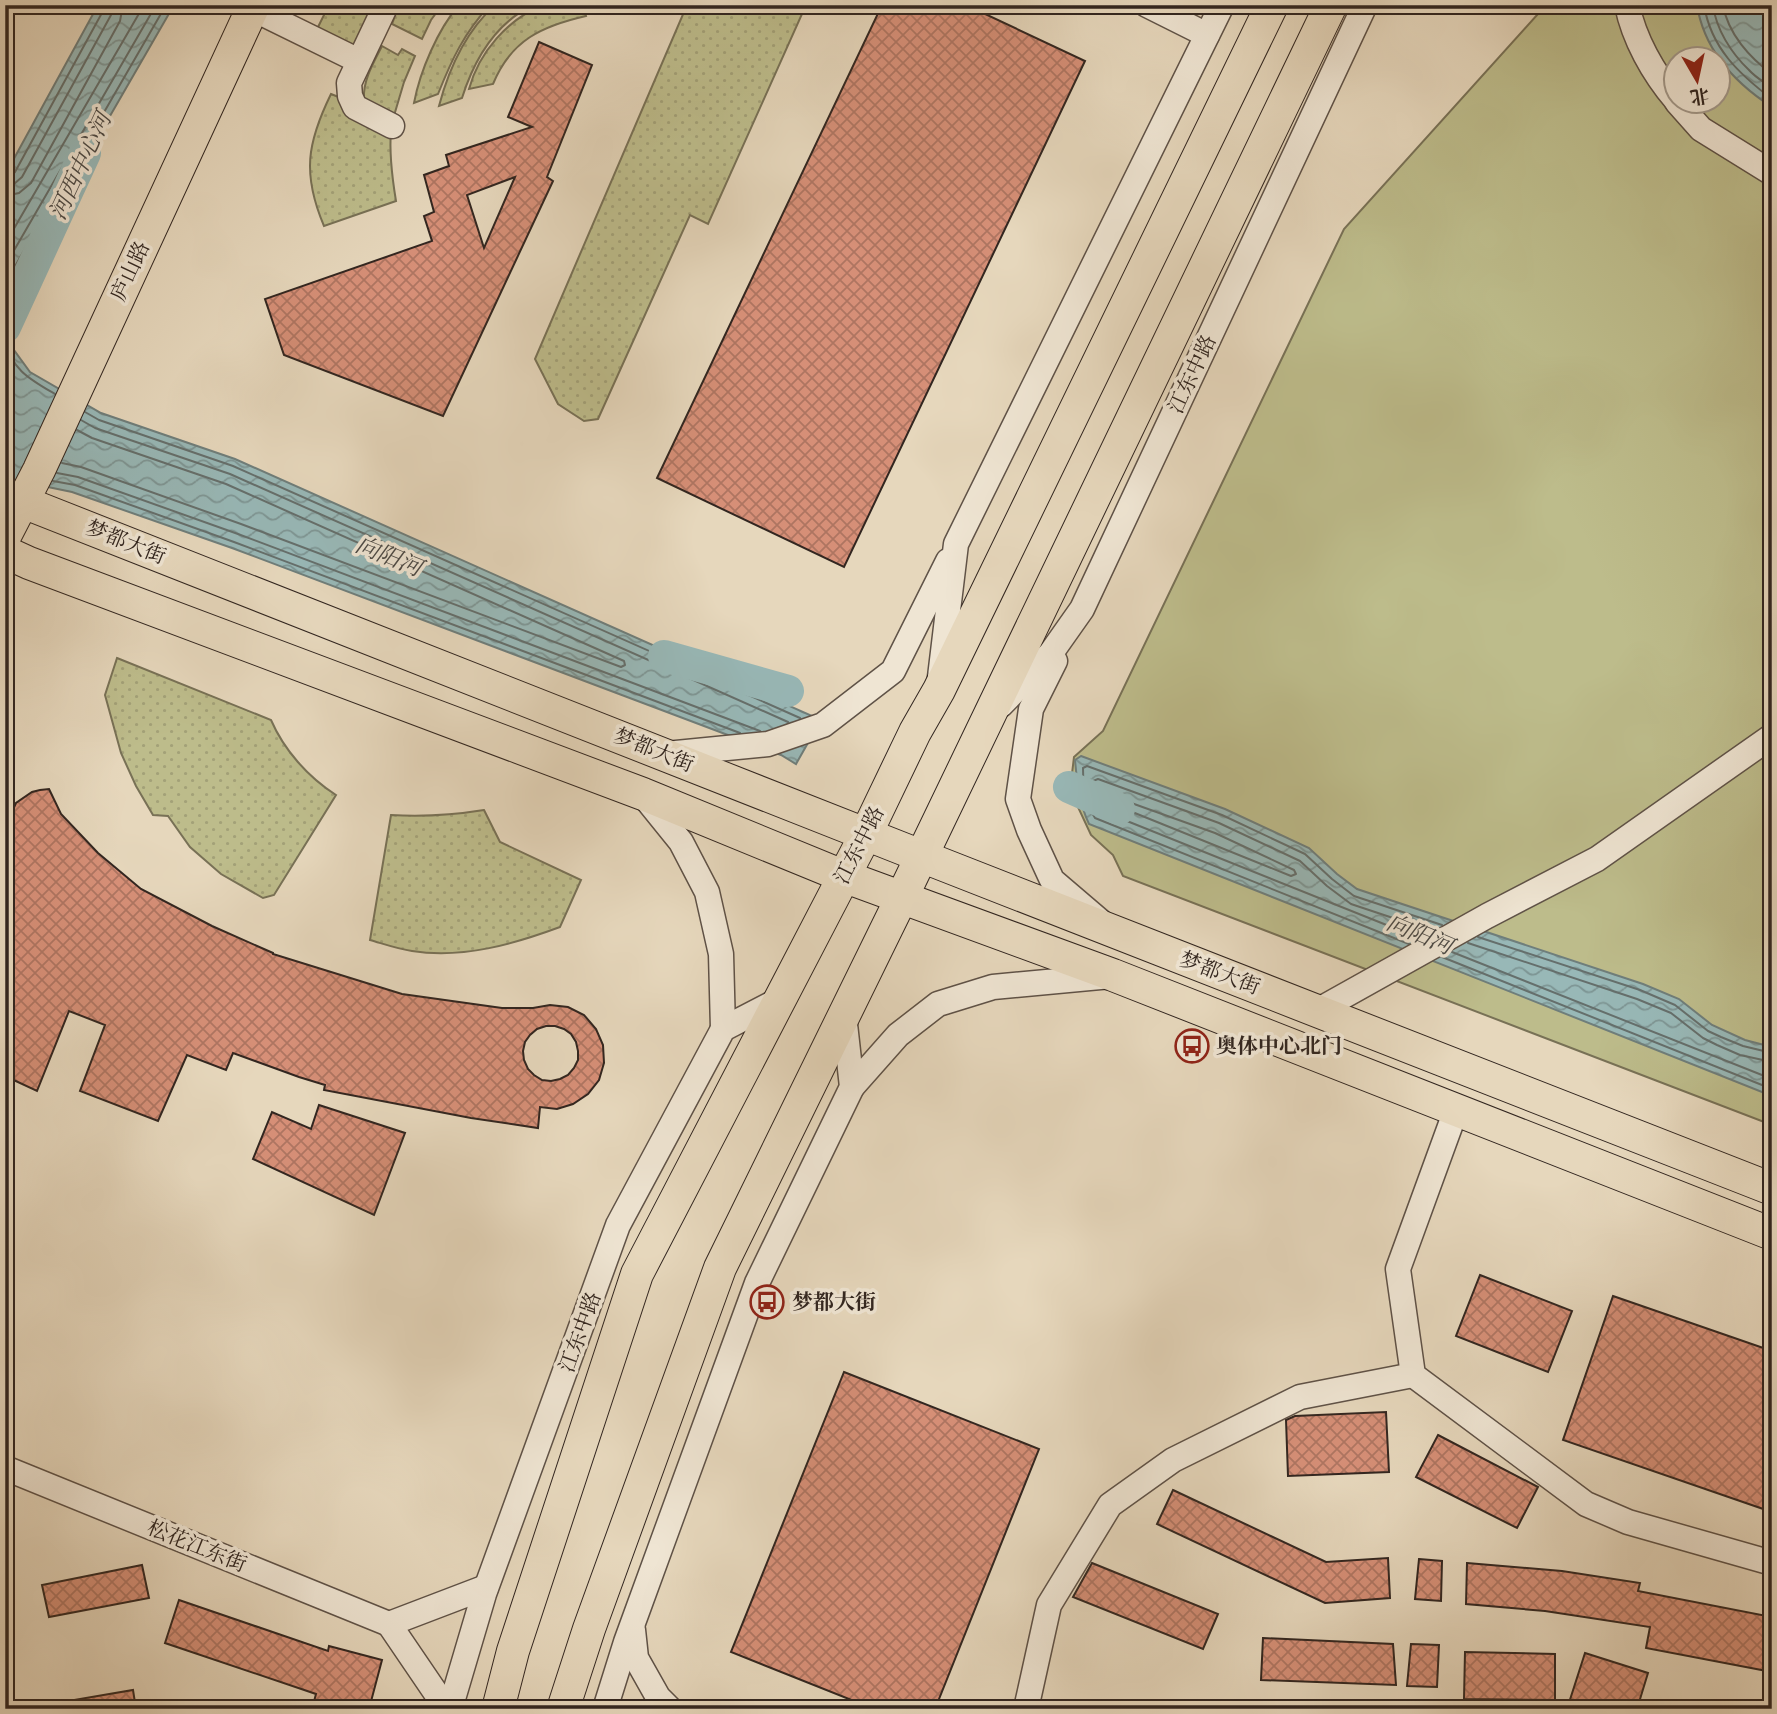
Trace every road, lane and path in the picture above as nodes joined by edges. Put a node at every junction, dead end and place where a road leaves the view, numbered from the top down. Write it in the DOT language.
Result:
graph roads {
  1 [pos="386,5"];
  2 [pos="1147,5"];
  3 [pos="1222,5"];
  4 [pos="1272,5"];
  5 [pos="1331,5"];
  6 [pos="1365,5"];
  7 [pos="1627,5"];
  8 [pos="253,7"];
  9 [pos="1207,35"];
  10 [pos="359,61"];
  11 [pos="1662,85"];
  12 [pos="1689,116"];
  13 [pos="392,126"];
  14 [pos="1772,173"];
  15 [pos="14,498"];
  16 [pos="5,536"];
  17 [pos="956,544"];
  18 [pos="5,552"];
  19 [pos="1082,609"];
  20 [pos="939,690"];
  21 [pos="986,721"];
  22 [pos="1772,736"];
  23 [pos="666,754"];
  24 [pos="643,794"];
  25 [pos="866,834"];
  26 [pos="921,856"];
  27 [pos="843,876"];
  28 [pos="902,897"];
  29 [pos="1111,930"];
  30 [pos="1113,975"];
  31 [pos="779,1000"];
  32 [pos="1317,1011"];
  33 [pos="844,1015"];
  34 [pos="723,1029"];
  35 [pos="852,1087"];
  36 [pos="1456,1110"];
  37 [pos="1772,1189"];
  38 [pos="1772,1234"];
  39 [pos="1413,1375"];
  40 [pos="5,1468"];
  41 [pos="1772,1563"];
  42 [pos="486,1587"];
  43 [pos="389,1624"];
  44 [pos="632,1624"];
  45 [pos="443,1709"];
  46 [pos="450,1709"];
  47 [pos="498,1709"];
  48 [pos="563,1709"];
  49 [pos="605,1709"];
  50 [pos="670,1709"];
  51 [pos="1026,1709"];
  1 -- 10 [label="street"];
  2 -- 9 [label="street"];
  3 -- 9 [label="street, 江东中路"];
  4 -- 20 [label="main road, 江东中路"];
  5 -- 21 [label="main road, 江东中路"];
  6 -- 19 [label="street, 江东中路"];
  7 -- 11 [label="street"];
  8 -- 10 [label="street"];
  8 -- 15 [label="main road, 庐山路"];
  9 -- 17 [label="street, 江东中路"];
  10 -- 13 [label="street"];
  12 -- 14 [label="street"];
  15 -- 16 [label="main road, 庐山路"];
  15 -- 23 [label="main road, 梦都大街"];
  17 -- 20 [label="street, 江东中路"];
  17 -- 23 [label="street"];
  18 -- 24 [label="main road, 梦都大街"];
  19 -- 21 [label="street, 江东中路"];
  19 -- 29 [label="street"];
  20 -- 25 [label="main road, 江东中路"];
  21 -- 26 [label="main road, 江东中路"];
  22 -- 32 [label="street"];
  23 -- 25 [label="main road, 梦都大街"];
  24 -- 27 [label="main road, 梦都大街"];
  24 -- 34 [label="street"];
  25 -- 26 [label="main road, 梦都大街"];
  25 -- 27 [label="main road, 江东中路"];
  26 -- 28 [label="main road, 江东中路"];
  26 -- 29 [label="main road, 梦都大街"];
  27 -- 28 [label="main road, 梦都大街"];
  27 -- 31 [label="main road, 江东中路"];
  28 -- 30 [label="main road, 梦都大街"];
  28 -- 33 [label="main road, 江东中路"];
  29 -- 32 [label="main road, 梦都大街"];
  30 -- 35 [label="street"];
  30 -- 36 [label="main road, 梦都大街"];
  31 -- 34 [label="street"];
  31 -- 47 [label="main road, 江东中路"];
  32 -- 37 [label="main road, 梦都大街"];
  33 -- 35 [label="street"];
  33 -- 48 [label="main road, 江东中路"];
  34 -- 42 [label="street, 江东中路"];
  35 -- 44 [label="street"];
  36 -- 38 [label="main road, 梦都大街"];
  36 -- 39 [label="street"];
  39 -- 41 [label="street"];
  39 -- 51 [label="street"];
  40 -- 43 [label="street, 松花江东街"];
  42 -- 43 [label="street"];
  42 -- 46 [label="street, 江东中路"];
  43 -- 45 [label="street"];
  44 -- 49 [label="street"];
  44 -- 50 [label="street"];
}
